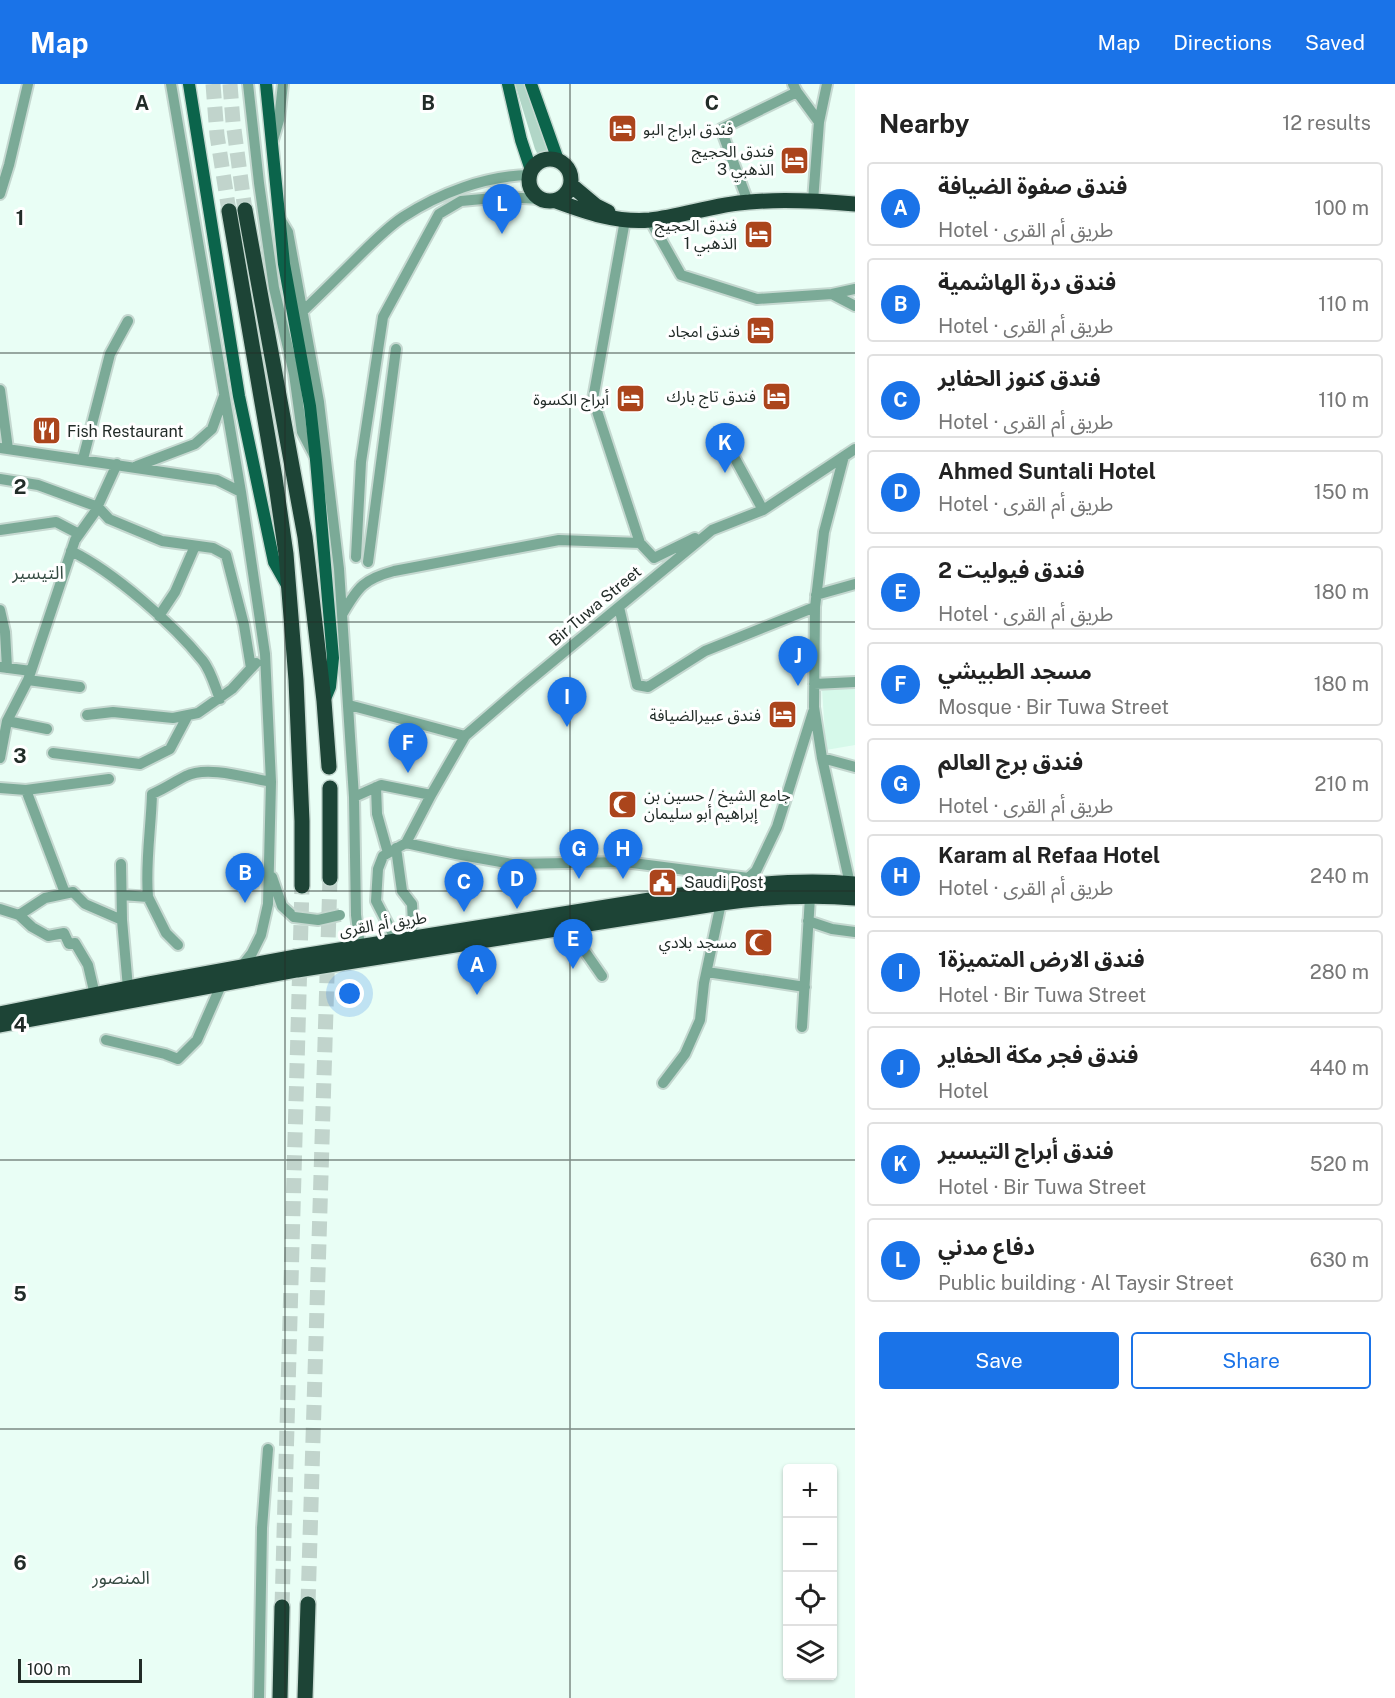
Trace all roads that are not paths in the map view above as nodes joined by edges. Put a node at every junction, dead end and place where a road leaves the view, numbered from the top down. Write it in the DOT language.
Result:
graph roads {
  1 [pos="28,84"];
  2 [pos="171,84"];
  3 [pos="189,84"];
  4 [pos="248,84"];
  5 [pos="266,84"];
  6 [pos="283,84"];
  7 [pos="508,84"];
  8 [pos="531,84"];
  9 [pos="827,84"];
  10 [pos="795,88"];
  11 [pos="819,122"];
  12 [pos="272,143"];
  13 [pos="558,160"];
  14 [pos="530,172"];
  15 [pos="571,186"];
  16 [pos="457,190"];
  17 [pos="0,194"];
  18 [pos="548,200"];
  19 [pos="461,201"];
  20 [pos="813,201"];
  21 [pos="748,202"];
  22 [pos="855,204"];
  23 [pos="245,210"];
  24 [pos="229,211"];
  25 [pos="278,214"];
  26 [pos="625,220"];
  27 [pos="650,220"];
  28 [pos="855,289"];
  29 [pos="832,294"];
  30 [pos="855,306"];
  31 [pos="302,312"];
  32 [pos="128,321"];
  33 [pos="396,349"];
  34 [pos="0,390"];
  35 [pos="224,396"];
  36 [pos="4,448"];
  37 [pos="855,448"];
  38 [pos="732,453"];
  39 [pos="844,456"];
  40 [pos="83,459"];
  41 [pos="316,460"];
  42 [pos="117,464"];
  43 [pos="135,466"];
  44 [pos="0,479"];
  45 [pos="241,492"];
  46 [pos="98,507"];
  47 [pos="762,510"];
  48 [pos="0,530"];
  49 [pos="712,530"];
  50 [pos="79,534"];
  51 [pos="640,543"];
  52 [pos="337,545"];
  53 [pos="195,546"];
  54 [pos="71,551"];
  55 [pos="356,557"];
  56 [pos="368,562"];
  57 [pos="394,570"];
  58 [pos="855,584"];
  59 [pos="289,589"];
  60 [pos="816,595"];
  61 [pos="619,607"];
  62 [pos="815,607"];
  63 [pos="0,610"];
  64 [pos="343,613"];
  65 [pos="159,616"];
  66 [pos="265,654"];
  67 [pos="3,668"];
  68 [pos="251,668"];
  69 [pos="29,676"];
  70 [pos="855,682"];
  71 [pos="814,684"];
  72 [pos="80,687"];
  73 [pos="220,699"];
  74 [pos="324,700"];
  75 [pos="349,705"];
  76 [pos="814,707"];
  77 [pos="87,715"];
  78 [pos="188,715"];
  79 [pos="7,721"];
  80 [pos="47,729"];
  81 [pos="465,736"];
  82 [pos="53,753"];
  83 [pos="0,758"];
  84 [pos="822,758"];
  85 [pos="329,767"];
  86 [pos="855,767"];
  87 [pos="109,779"];
  88 [pos="271,782"];
  89 [pos="376,787"];
  90 [pos="0,788"];
  91 [pos="330,788"];
  92 [pos="26,790"];
  93 [pos="431,795"];
  94 [pos="354,797"];
  95 [pos="397,848"];
  96 [pos="122,864"];
  97 [pos="270,872"];
  98 [pos="330,878"];
  99 [pos="744,882"];
  100 [pos="302,886"];
  101 [pos="355,886"];
  102 [pos="853,889"];
  103 [pos="65,893"];
  104 [pos="122,896"];
  105 [pos="148,897"];
  106 [pos="810,897"];
  107 [pos="721,903"];
  108 [pos="0,909"];
  109 [pos="19,915"];
  110 [pos="122,920"];
  111 [pos="808,921"];
  112 [pos="568,927"];
  113 [pos="855,932"];
  114 [pos="403,939"];
  115 [pos="178,945"];
  116 [pos="360,946"];
  117 [pos="241,967"];
  118 [pos="707,972"];
  119 [pos="603,976"];
  120 [pos="222,983"];
  121 [pos="805,987"];
  122 [pos="128,988"];
  123 [pos="93,1000"];
  124 [pos="0,1006"];
  125 [pos="0,1014"];
  126 [pos="27,1014"];
  127 [pos="0,1024"];
  128 [pos="802,1027"];
  129 [pos="0,1032"];
  130 [pos="106,1040"];
  131 [pos="663,1083"];
  132 [pos="268,1449"];
  133 [pos="308,1604"];
  134 [pos="282,1607"];
  135 [pos="259,1698"];
  136 [pos="280,1698"];
  137 [pos="305,1698"];
  1 -- 17 [label="street"];
  2 -- 35 [label="street"];
  3 -- 59 [label="main road"];
  4 -- 41 [label="street"];
  5 -- 12 [label="main road"];
  6 -- 12 [label="street"];
  7 -- 14 [label="main road"];
  8 -- 13 [label="main road"];
  9 -- 11 [label="street"];
  10 -- 11 [label="street"];
  10 -- 21 [label="street"];
  11 -- 20 [label="street"];
  12 -- 25 [label="main road"];
  13 -- 14 [label="highway"];
  13 -- 15 [label="highway"];
  14 -- 16 [label="street"];
  14 -- 18 [label="highway"];
  15 -- 18 [label="highway"];
  15 -- 26 [label="highway"];
  16 -- 19 [label="street"];
  16 -- 31 [label="street"];
  18 -- 19 [label="street"];
  18 -- 26 [label="highway"];
  19 -- 55 [label="street"];
  20 -- 21 [label="highway"];
  20 -- 22 [label="highway"];
  21 -- 27 [label="highway"];
  23 -- 74 [label="highway"];
  24 -- 59 [label="highway"];
  25 -- 31 [label="street"];
  25 -- 41 [label="main road"];
  26 -- 27 [label="highway"];
  26 -- 51 [label="street"];
  27 -- 29 [label="street"];
  28 -- 29 [label="street"];
  29 -- 30 [label="street"];
  31 -- 52 [label="street"];
  32 -- 40 [label="street"];
  33 -- 56 [label="street"];
  34 -- 36 [label="street"];
  35 -- 43 [label="street"];
  35 -- 45 [label="street"];
  36 -- 40 [label="street"];
  37 -- 39 [label="street, Bir Tuwa Street"];
  38 -- 47 [label="street"];
  39 -- 47 [label="street, Bir Tuwa Street"];
  39 -- 60 [label="street"];
  40 -- 42 [label="street"];
  41 -- 74 [label="main road"];
  42 -- 43 [label="street"];
  42 -- 46 [label="street"];
  43 -- 45 [label="street"];
  44 -- 46 [label="street"];
  45 -- 66 [label="street"];
  46 -- 50 [label="street"];
  46 -- 53 [label="street"];
  47 -- 49 [label="street, Bir Tuwa Street"];
  48 -- 50 [label="street"];
  49 -- 51 [label="street"];
  49 -- 61 [label="street, Bir Tuwa Street"];
  50 -- 54 [label="street"];
  51 -- 57 [label="street"];
  52 -- 55 [label="street"];
  52 -- 64 [label="street"];
  53 -- 65 [label="street"];
  53 -- 68 [label="street"];
  54 -- 65 [label="street"];
  54 -- 69 [label="street"];
  55 -- 56 [label="street"];
  56 -- 57 [label="street"];
  57 -- 64 [label="street"];
  58 -- 60 [label="street"];
  59 -- 100 [label="highway"];
  60 -- 62 [label="street"];
  61 -- 62 [label="street"];
  61 -- 81 [label="street, Bir Tuwa Street"];
  62 -- 71 [label="street"];
  63 -- 67 [label="street"];
  64 -- 75 [label="street"];
  65 -- 73 [label="street"];
  66 -- 68 [label="street"];
  66 -- 88 [label="street"];
  67 -- 69 [label="street"];
  68 -- 73 [label="street"];
  69 -- 72 [label="street"];
  69 -- 79 [label="street"];
  70 -- 71 [label="street"];
  71 -- 76 [label="street"];
  73 -- 78 [label="street"];
  74 -- 85 [label="highway"];
  75 -- 81 [label="street"];
  75 -- 94 [label="street"];
  76 -- 84 [label="street"];
  76 -- 99 [label="street"];
  77 -- 78 [label="street"];
  78 -- 82 [label="street"];
  79 -- 80 [label="street"];
  79 -- 83 [label="street"];
  81 -- 93 [label="street"];
  84 -- 86 [label="street"];
  84 -- 102 [label="street"];
  87 -- 92 [label="street"];
  88 -- 97 [label="street"];
  88 -- 105 [label="street"];
  89 -- 93 [label="street"];
  89 -- 94 [label="street"];
  89 -- 95 [label="street"];
  90 -- 92 [label="street"];
  91 -- 98 [label="highway"];
  92 -- 103 [label="street"];
  93 -- 95 [label="street"];
  94 -- 101 [label="street"];
  95 -- 99 [label="street"];
  95 -- 114 [label="street"];
  95 -- 114 [label="street"];
  96 -- 104 [label="street"];
  97 -- 101 [label="street, bridge"];
  97 -- 117 [label="street"];
  99 -- 102 [label="highway, طريق أم القرى"];
  99 -- 107 [label="highway"];
  99 -- 114 [label="highway, طريق أم القرى"];
  101 -- 116 [label="street"];
  102 -- 106 [label="highway, طريق أم القرى"];
  103 -- 109 [label="street"];
  103 -- 110 [label="street"];
  104 -- 105 [label="street"];
  104 -- 110 [label="street"];
  105 -- 115 [label="street"];
  106 -- 107 [label="highway, طريق أم القرى"];
  106 -- 111 [label="street"];
  107 -- 112 [label="highway, طريق أم القرى"];
  107 -- 118 [label="street"];
  108 -- 109 [label="street"];
  109 -- 123 [label="street"];
  110 -- 122 [label="street"];
  111 -- 113 [label="street"];
  111 -- 121 [label="street"];
  112 -- 119 [label="street"];
  112 -- 120 [label="highway, طريق أم القرى"];
  114 -- 116 [label="highway, طريق أم القرى"];
  116 -- 117 [label="highway, طريق أم القرى"];
  117 -- 122 [label="highway, طريق أم القرى"];
  118 -- 121 [label="street"];
  118 -- 131 [label="street"];
  120 -- 123 [label="highway, طريق أم القرى"];
  120 -- 130 [label="street"];
  121 -- 128 [label="street"];
  122 -- 123 [label="highway, طريق أم القرى"];
  123 -- 124 [label="highway"];
  123 -- 126 [label="highway, طريق أم القرى"];
  123 -- 129 [label="highway"];
  125 -- 126 [label="highway"];
  126 -- 127 [label="highway"];
  132 -- 135 [label="street"];
  133 -- 137 [label="highway"];
  134 -- 136 [label="highway"];
}
